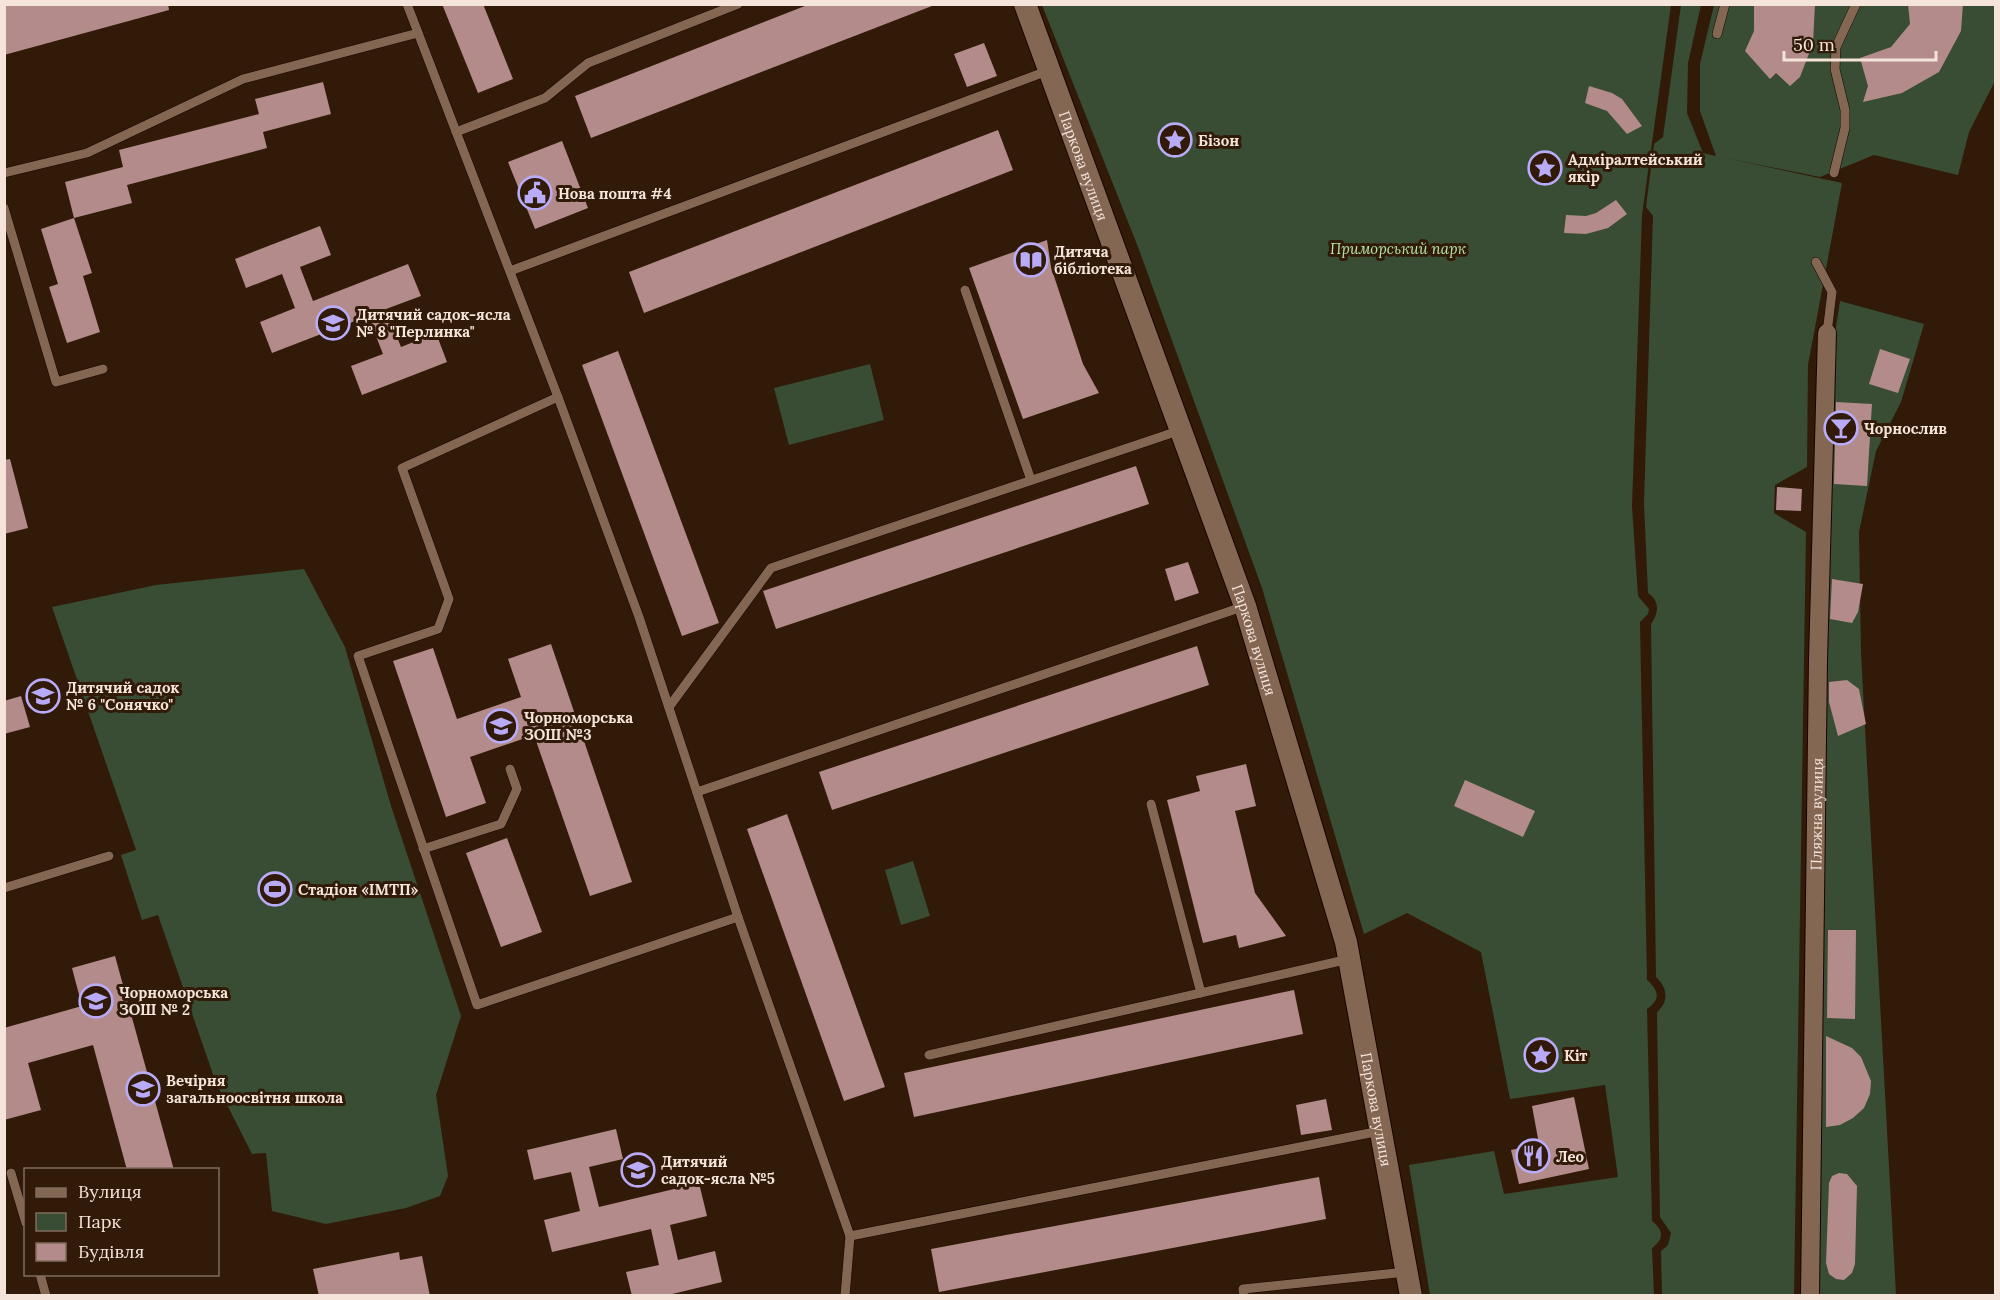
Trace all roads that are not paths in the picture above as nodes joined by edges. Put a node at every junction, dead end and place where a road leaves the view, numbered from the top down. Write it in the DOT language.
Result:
graph roads {
  1 [pos="408,4"];
  2 [pos="738,4"];
  3 [pos="1025,4"];
  4 [pos="1725,4"];
  5 [pos="1856,4"];
  6 [pos="418,33"];
  7 [pos="1717,34"];
  8 [pos="1050,70"];
  9 [pos="456,132"];
  10 [pos="4,173"];
  11 [pos="1834,173"];
  12 [pos="4,208"];
  13 [pos="1816,262"];
  14 [pos="510,271"];
  15 [pos="965,290"];
  16 [pos="1827,333"];
  17 [pos="103,369"];
  18 [pos="558,397"];
  19 [pos="1180,430"];
  20 [pos="1031,480"];
  21 [pos="1245,606"];
  22 [pos="669,707"];
  23 [pos="510,769"];
  24 [pos="697,792"];
  25 [pos="1151,804"];
  26 [pos="423,849"];
  27 [pos="109,856"];
  28 [pos="4,888"];
  29 [pos="738,917"];
  30 [pos="1349,959"];
  31 [pos="1201,993"];
  32 [pos="929,1056"];
  33 [pos="1382,1130"];
  34 [pos="11,1173"];
  35 [pos="24,1216"];
  36 [pos="850,1236"];
  37 [pos="1408,1272"];
  38 [pos="40,1276"];
  39 [pos="46,1296"];
  40 [pos="845,1296"];
  41 [pos="1244,1296"];
  42 [pos="1411,1296"];
  43 [pos="1810,1296"];
  1 -- 6 [label="lane"];
  2 -- 9 [label="lane"];
  3 -- 8 [label="street, Паркова вулиця"];
  4 -- 7 [label="lane"];
  5 -- 11 [label="lane"];
  6 -- 9 [label="lane"];
  6 -- 10 [label="lane"];
  8 -- 14 [label="lane"];
  8 -- 19 [label="street, Паркова вулиця"];
  9 -- 14 [label="lane"];
  12 -- 17 [label="lane"];
  13 -- 16 [label="lane"];
  14 -- 18 [label="lane"];
  15 -- 20 [label="lane"];
  16 -- 43 [label="street, Пляжна вулиця"];
  18 -- 22 [label="lane"];
  18 -- 26 [label="lane"];
  19 -- 20 [label="lane"];
  19 -- 21 [label="street, Паркова вулиця"];
  20 -- 22 [label="lane"];
  21 -- 24 [label="lane"];
  21 -- 30 [label="street, Паркова вулиця"];
  22 -- 24 [label="lane"];
  23 -- 26 [label="lane"];
  24 -- 29 [label="lane"];
  25 -- 31 [label="lane"];
  26 -- 29 [label="lane"];
  27 -- 28 [label="lane"];
  29 -- 36 [label="lane"];
  30 -- 31 [label="lane"];
  30 -- 33 [label="street, Паркова вулиця"];
  31 -- 32 [label="lane"];
  33 -- 36 [label="lane"];
  33 -- 37 [label="street, Паркова вулиця"];
  34 -- 35 [label="lane"];
  36 -- 40 [label="lane"];
  37 -- 41 [label="lane"];
  37 -- 42 [label="street, Паркова вулиця"];
  38 -- 39 [label="lane"];
}
